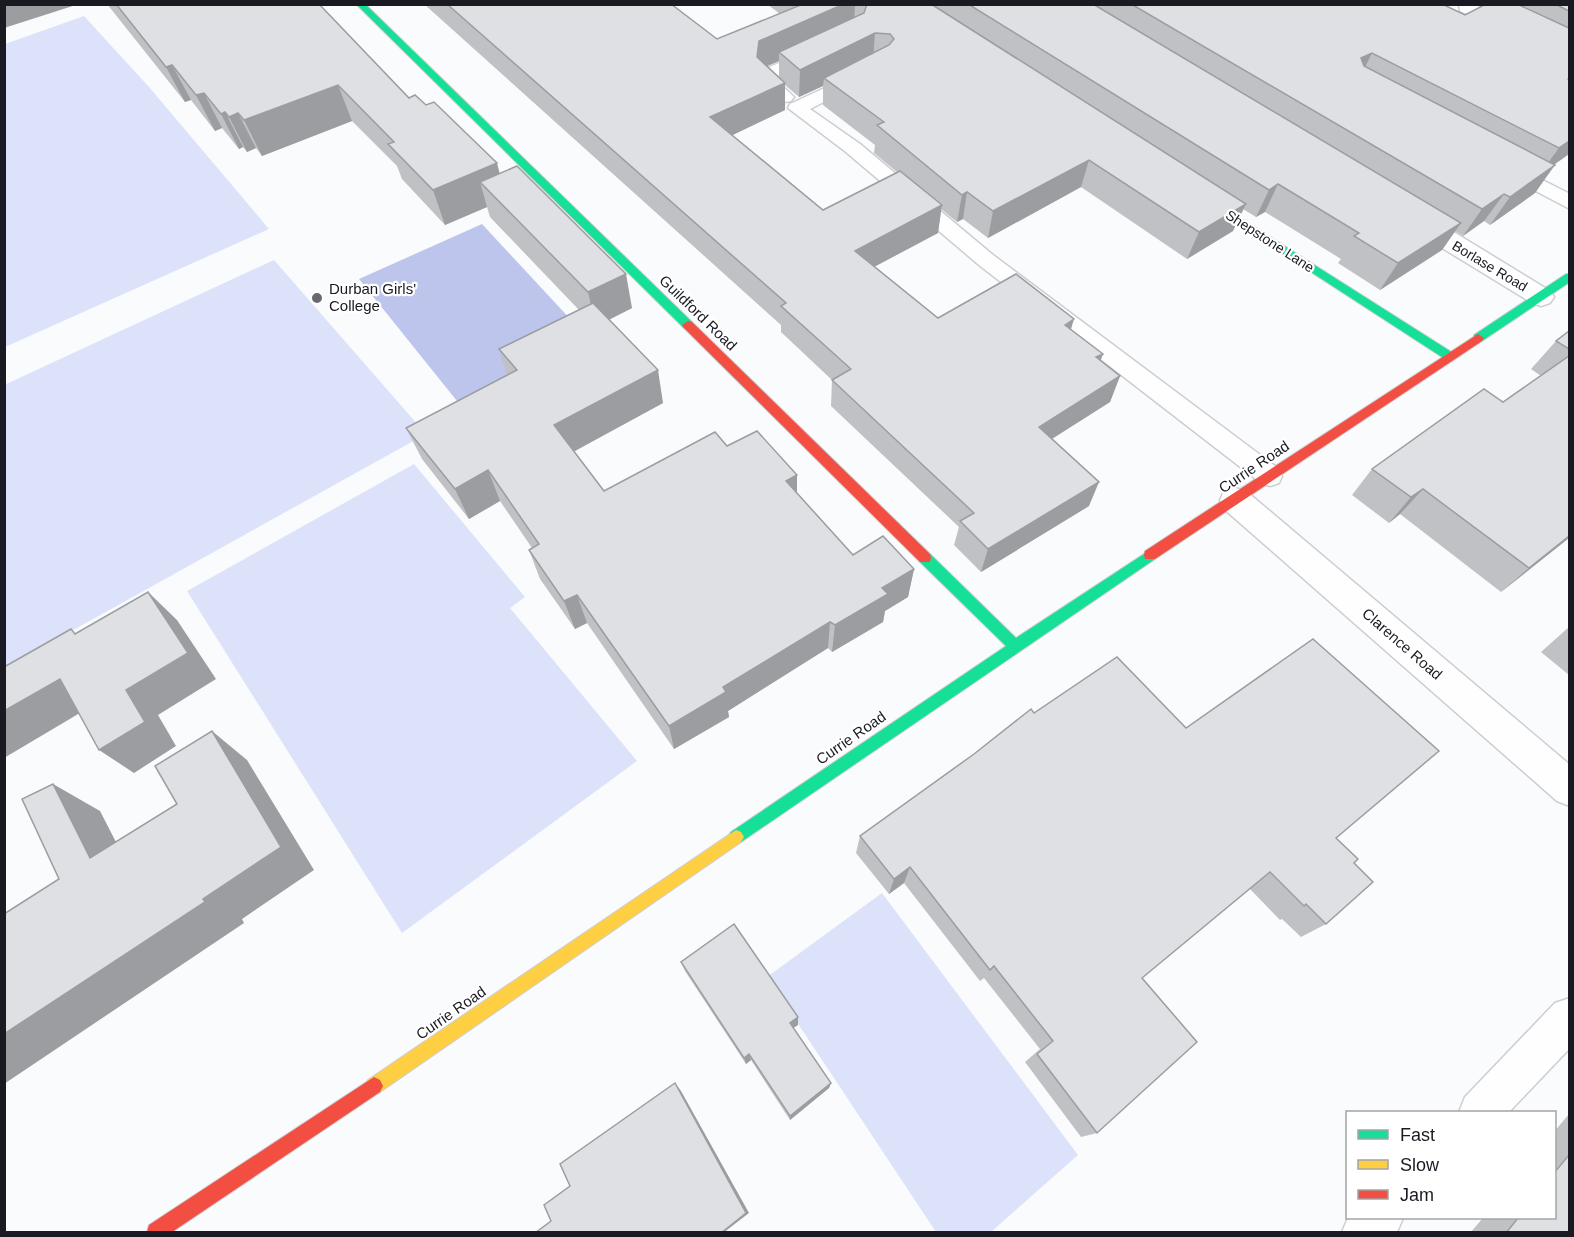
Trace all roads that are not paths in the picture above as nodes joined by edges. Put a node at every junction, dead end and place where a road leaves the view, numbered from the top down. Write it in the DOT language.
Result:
graph roads {
  1 [pos="360,4"];
  2 [pos="1466,7"];
  3 [pos="826,46"];
  4 [pos="1569,57"];
  5 [pos="871,71"];
  6 [pos="797,108"];
  7 [pos="1491,159"];
  8 [pos="1190,189"];
  9 [pos="1569,202"];
  10 [pos="1388,204"];
  11 [pos="1569,278"];
  12 [pos="1541,297"];
  13 [pos="1449,356"];
  14 [pos="1270,476"];
  15 [pos="1235,500"];
  16 [pos="1014,645"];
  17 [pos="1569,789"];
  18 [pos="1569,1018"];
  19 [pos="1482,1111"];
  20 [pos="1379,1219"];
  21 [pos="156,1233"];
  22 [pos="1365,1233"];
  1 -- 16 [label="street, Guildford Road"];
  2 -- 4 [label="lane"];
  3 -- 6 [label="lane"];
  5 -- 6 [label="lane"];
  6 -- 14 [label="lane"];
  7 -- 9 [label="lane"];
  8 -- 13 [label="street, Shepstone Lane"];
  10 -- 12 [label="street, Borlase Road"];
  11 -- 12 [label="street, Currie Road"];
  12 -- 13 [label="street, Currie Road"];
  13 -- 14 [label="street, Currie Road"];
  14 -- 15 [label="street, Currie Road"];
  15 -- 16 [label="street, Currie Road"];
  15 -- 17 [label="street, Clarence Road"];
  16 -- 21 [label="street, Currie Road"];
  18 -- 19 [label="street"];
  20 -- 22 [label="street"];
}
